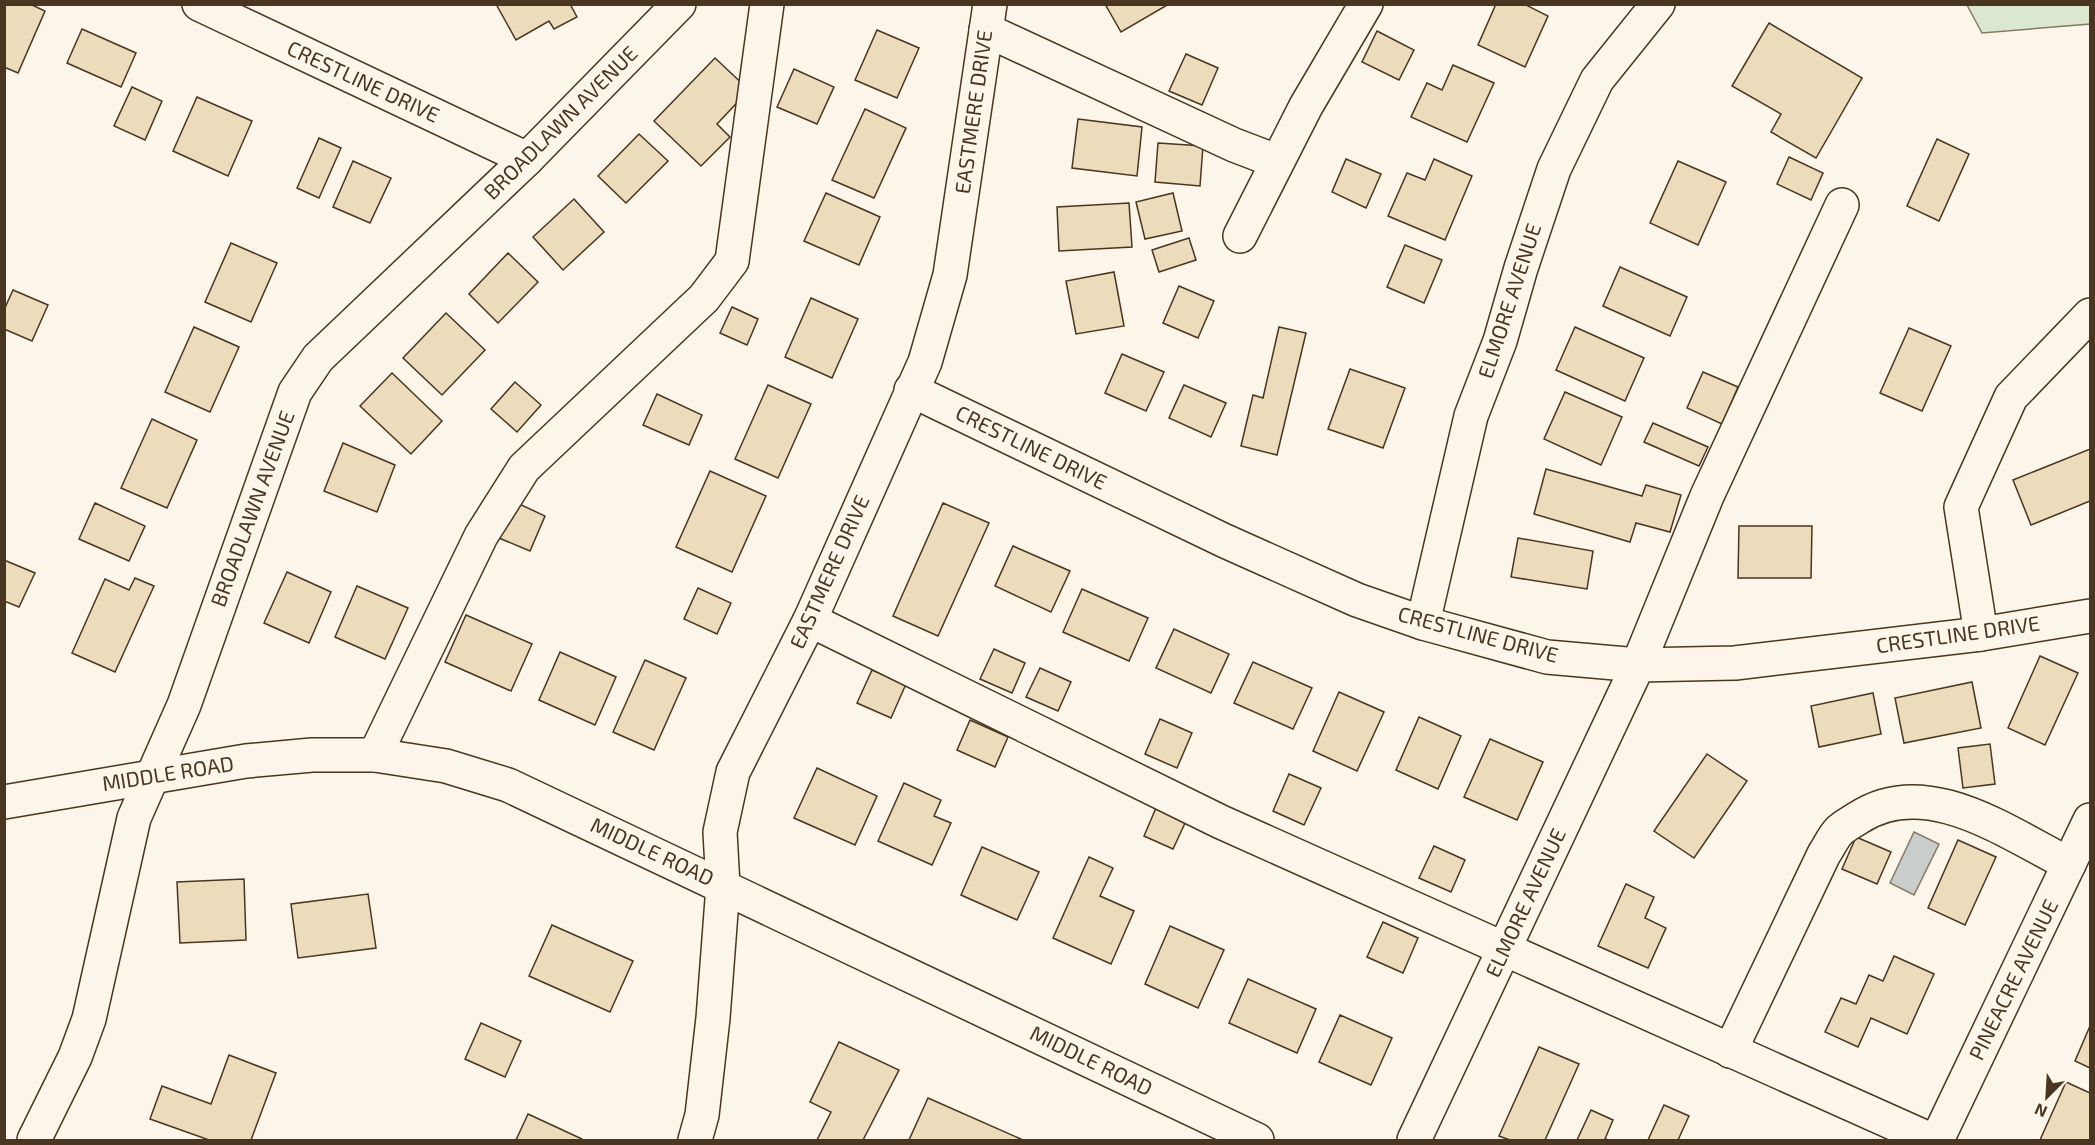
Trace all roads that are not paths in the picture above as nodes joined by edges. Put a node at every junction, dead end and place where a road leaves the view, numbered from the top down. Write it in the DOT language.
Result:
graph roads {
  1 [pos="199,4"];
  2 [pos="679,4"];
  3 [pos="767,4"];
  4 [pos="1366,4"];
  5 [pos="1658,4"];
  6 [pos="988,17"];
  7 [pos="527,159"];
  8 [pos="1276,162"];
  9 [pos="1842,205"];
  10 [pos="1240,236"];
  11 [pos="2091,315"];
  12 [pos="910,390"];
  13 [pos="2091,616"];
  14 [pos="810,620"];
  15 [pos="1423,623"];
  16 [pos="1981,633"];
  17 [pos="1638,665"];
  18 [pos="375,755"];
  19 [pos="152,775"];
  20 [pos="4,802"];
  21 [pos="2091,819"];
  22 [pos="2069,864"];
  23 [pos="723,885"];
  24 [pos="1504,950"];
  25 [pos="1730,1050"];
  26 [pos="34,1140"];
  27 [pos="695,1140"];
  28 [pos="1257,1140"];
  29 [pos="1414,1140"];
  30 [pos="1931,1140"];
  31 [pos="1937,1140"];
  1 -- 7 [label="street, CRESTLINE DRIVE"];
  2 -- 7 [label="street, BROADLAWN AVENUE"];
  3 -- 18 [label="street"];
  4 -- 8 [label="street"];
  5 -- 15 [label="street, ELMORE AVENUE"];
  6 -- 8 [label="street"];
  6 -- 12 [label="street, EASTMERE DRIVE"];
  7 -- 19 [label="street, BROADLAWN AVENUE"];
  8 -- 10 [label="street"];
  9 -- 17 [label="street, ELMORE AVENUE"];
  11 -- 16 [label="street"];
  12 -- 14 [label="street, EASTMERE DRIVE"];
  12 -- 15 [label="street, CRESTLINE DRIVE"];
  13 -- 16 [label="street, CRESTLINE DRIVE"];
  14 -- 23 [label="street, EASTMERE DRIVE"];
  14 -- 24 [label="street"];
  15 -- 17 [label="street, CRESTLINE DRIVE"];
  16 -- 17 [label="street, CRESTLINE DRIVE"];
  17 -- 24 [label="street, ELMORE AVENUE"];
  18 -- 19 [label="street, MIDDLE ROAD"];
  18 -- 23 [label="street, MIDDLE ROAD"];
  19 -- 20 [label="street, MIDDLE ROAD"];
  19 -- 26 [label="street, BROADLAWN AVENUE"];
  21 -- 22 [label="street, PINEACRE AVENUE"];
  22 -- 25 [label="street"];
  22 -- 31 [label="street, PINEACRE AVENUE"];
  23 -- 27 [label="street, EASTMERE DRIVE"];
  23 -- 28 [label="street, MIDDLE ROAD"];
  24 -- 25 [label="street"];
  24 -- 29 [label="street, ELMORE AVENUE"];
  25 -- 30 [label="street"];
}
